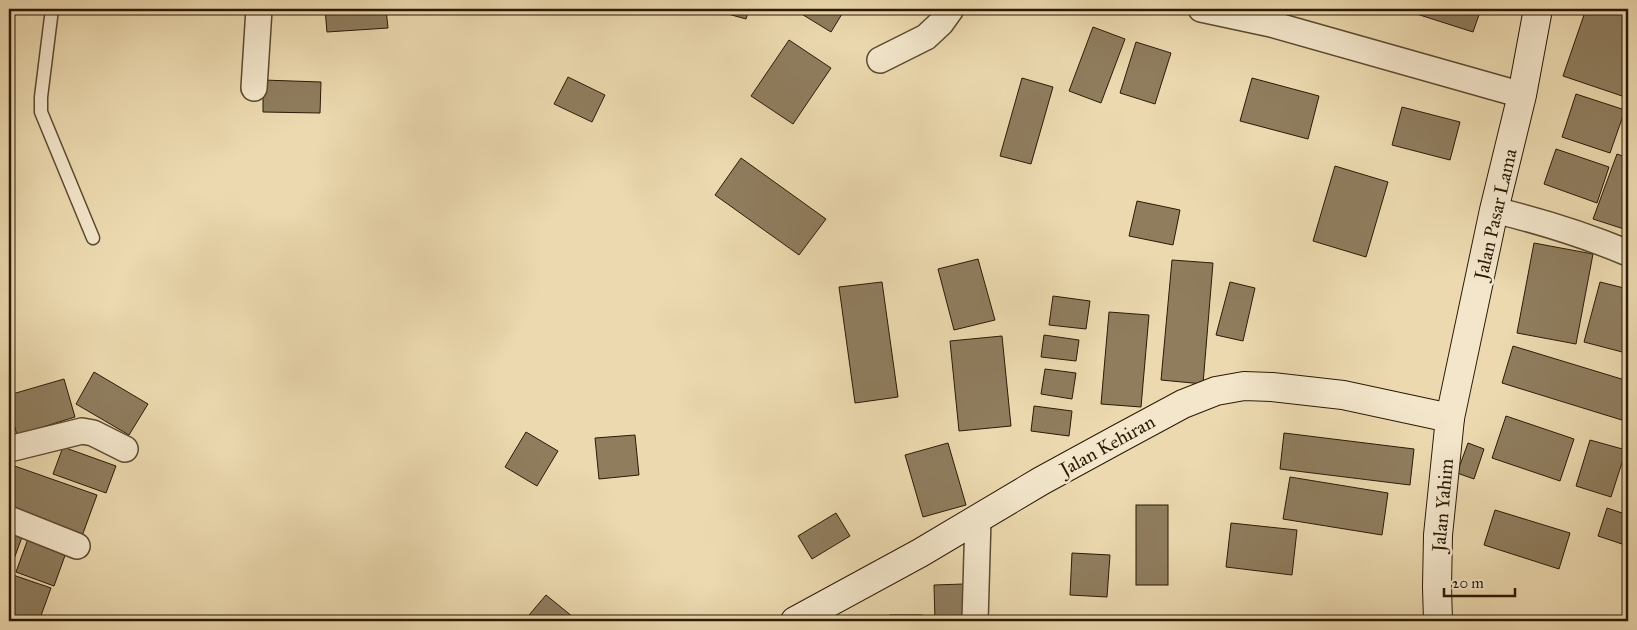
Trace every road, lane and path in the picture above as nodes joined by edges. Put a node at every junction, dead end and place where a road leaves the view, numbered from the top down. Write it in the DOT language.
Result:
graph roads {
  1 [pos="52,9"];
  2 [pos="259,9"];
  3 [pos="951,9"];
  4 [pos="1201,9"];
  5 [pos="1538,9"];
  6 [pos="880,60"];
  7 [pos="254,88"];
  8 [pos="1522,95"];
  9 [pos="1494,210"];
  10 [pos="94,238"];
  11 [pos="1628,252"];
  12 [pos="1450,418"];
  13 [pos="9,449"];
  14 [pos="125,449"];
  15 [pos="9,519"];
  16 [pos="978,519"];
  17 [pos="77,546"];
  18 [pos="795,621"];
  19 [pos="975,621"];
  20 [pos="1438,621"];
  1 -- 10 [label="lane"];
  2 -- 7 [label="street"];
  3 -- 6 [label="street"];
  4 -- 8 [label="street"];
  5 -- 8 [label="street, Jalan Pasar Lama"];
  8 -- 9 [label="street, Jalan Pasar Lama"];
  9 -- 11 [label="street"];
  9 -- 12 [label="street, Jalan Pasar Lama"];
  12 -- 16 [label="street, Jalan Kehiran"];
  12 -- 20 [label="street, Jalan Yahim"];
  13 -- 14 [label="street"];
  15 -- 17 [label="street"];
  16 -- 18 [label="street, Jalan Kehiran"];
  16 -- 19 [label="street"];
}
